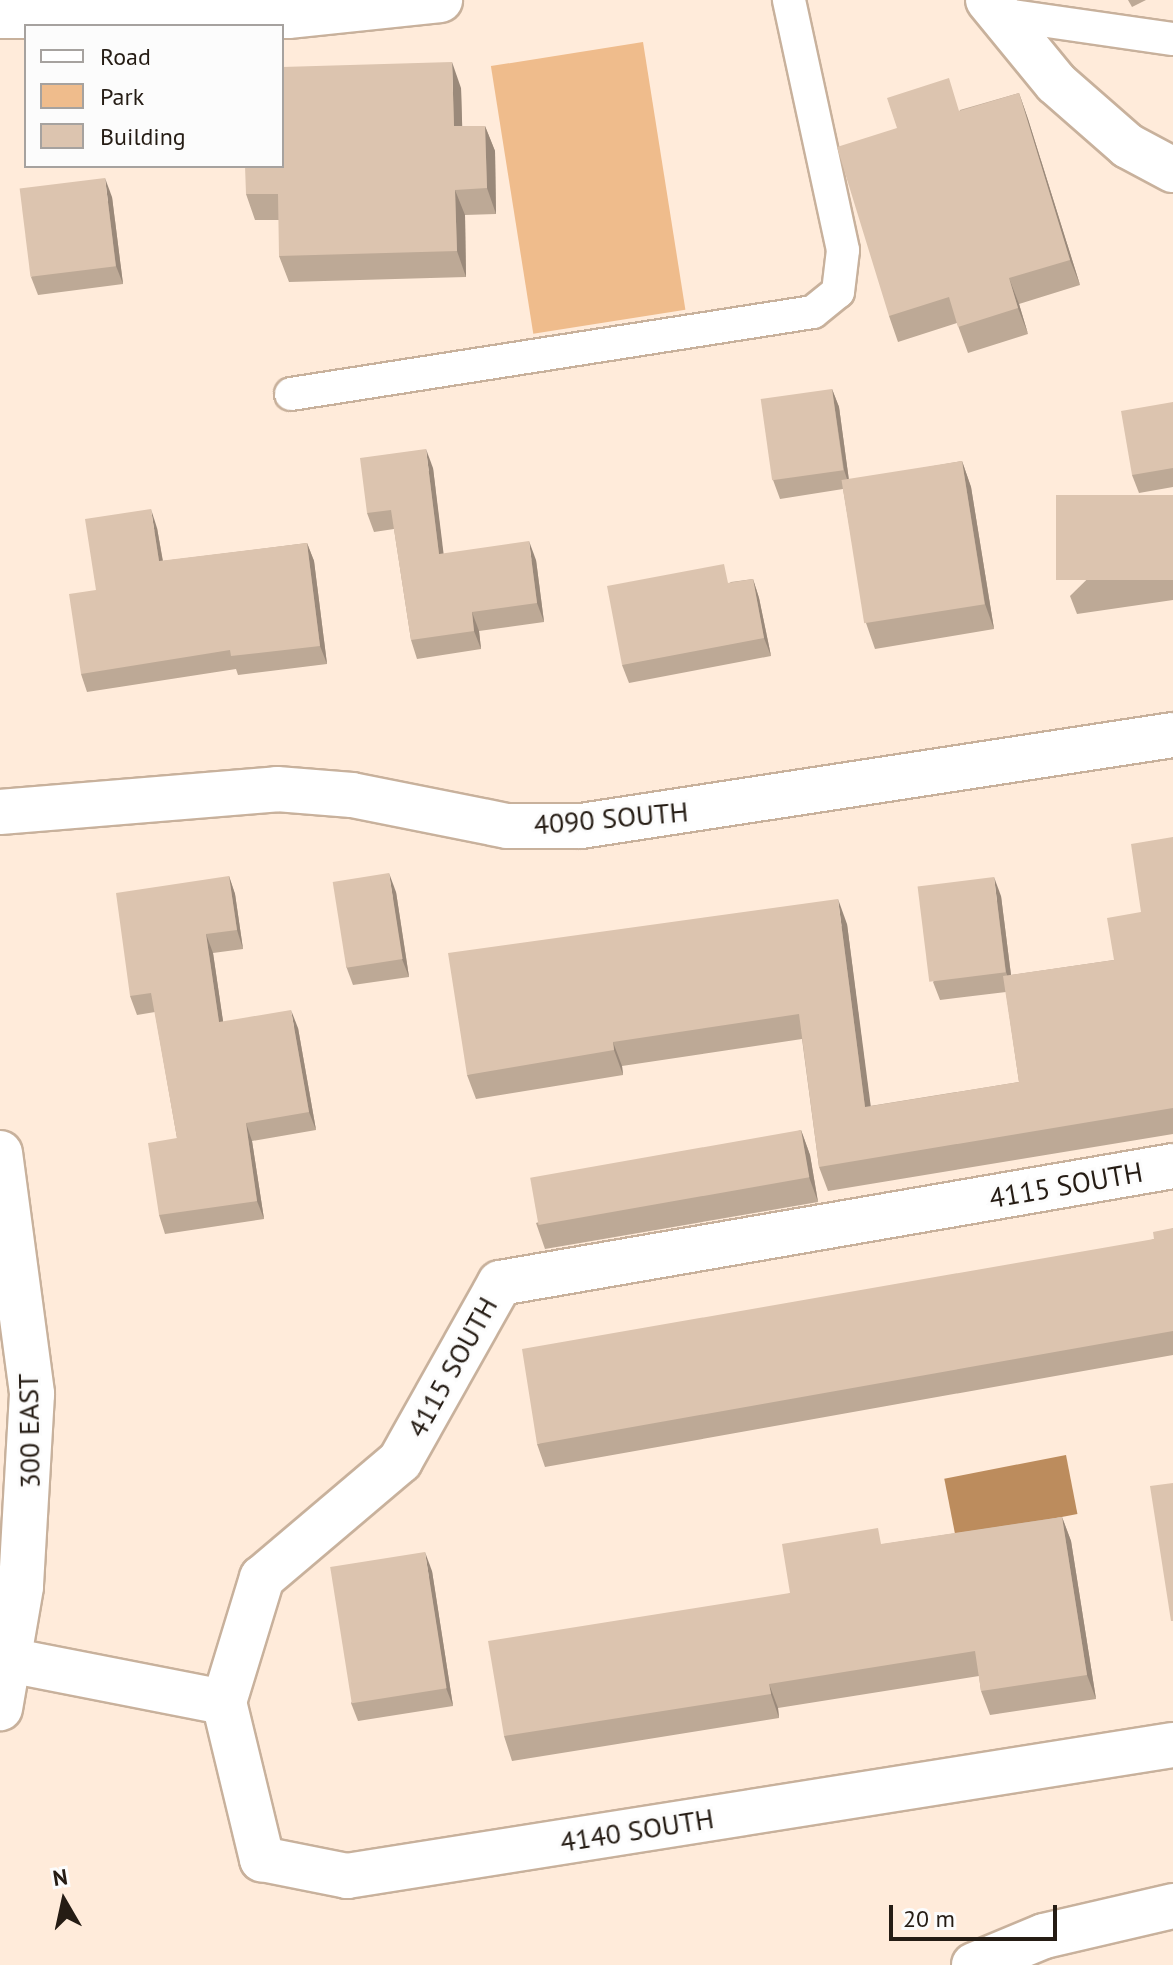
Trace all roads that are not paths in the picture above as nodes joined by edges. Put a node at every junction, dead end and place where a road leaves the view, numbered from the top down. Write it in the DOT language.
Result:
graph roads {
  1 [pos="440,0"];
  2 [pos="789,0"];
  3 [pos="994,7"];
  4 [pos="0,16"];
  5 [pos="1173,39"];
  6 [pos="1173,170"];
  7 [pos="291,394"];
  8 [pos="1173,735"];
  9 [pos="0,812"];
  10 [pos="0,1153"];
  11 [pos="1173,1166"];
  12 [pos="16,1484"];
  13 [pos="9,1660"];
  14 [pos="224,1702"];
  15 [pos="0,1708"];
  16 [pos="1173,1745"];
  17 [pos="1173,1906"];
  18 [pos="974,1965"];
  1 -- 4 [label="street"];
  2 -- 7 [label="lane"];
  3 -- 5 [label="lane"];
  3 -- 6 [label="street"];
  8 -- 9 [label="street, 4090 SOUTH"];
  10 -- 12 [label="street, 300 EAST"];
  11 -- 14 [label="street, 4115 SOUTH"];
  12 -- 13 [label="street, 300 EAST"];
  13 -- 14 [label="street"];
  13 -- 15 [label="street, 300 EAST"];
  14 -- 16 [label="street, 4140 SOUTH"];
  17 -- 18 [label="street"];
}
